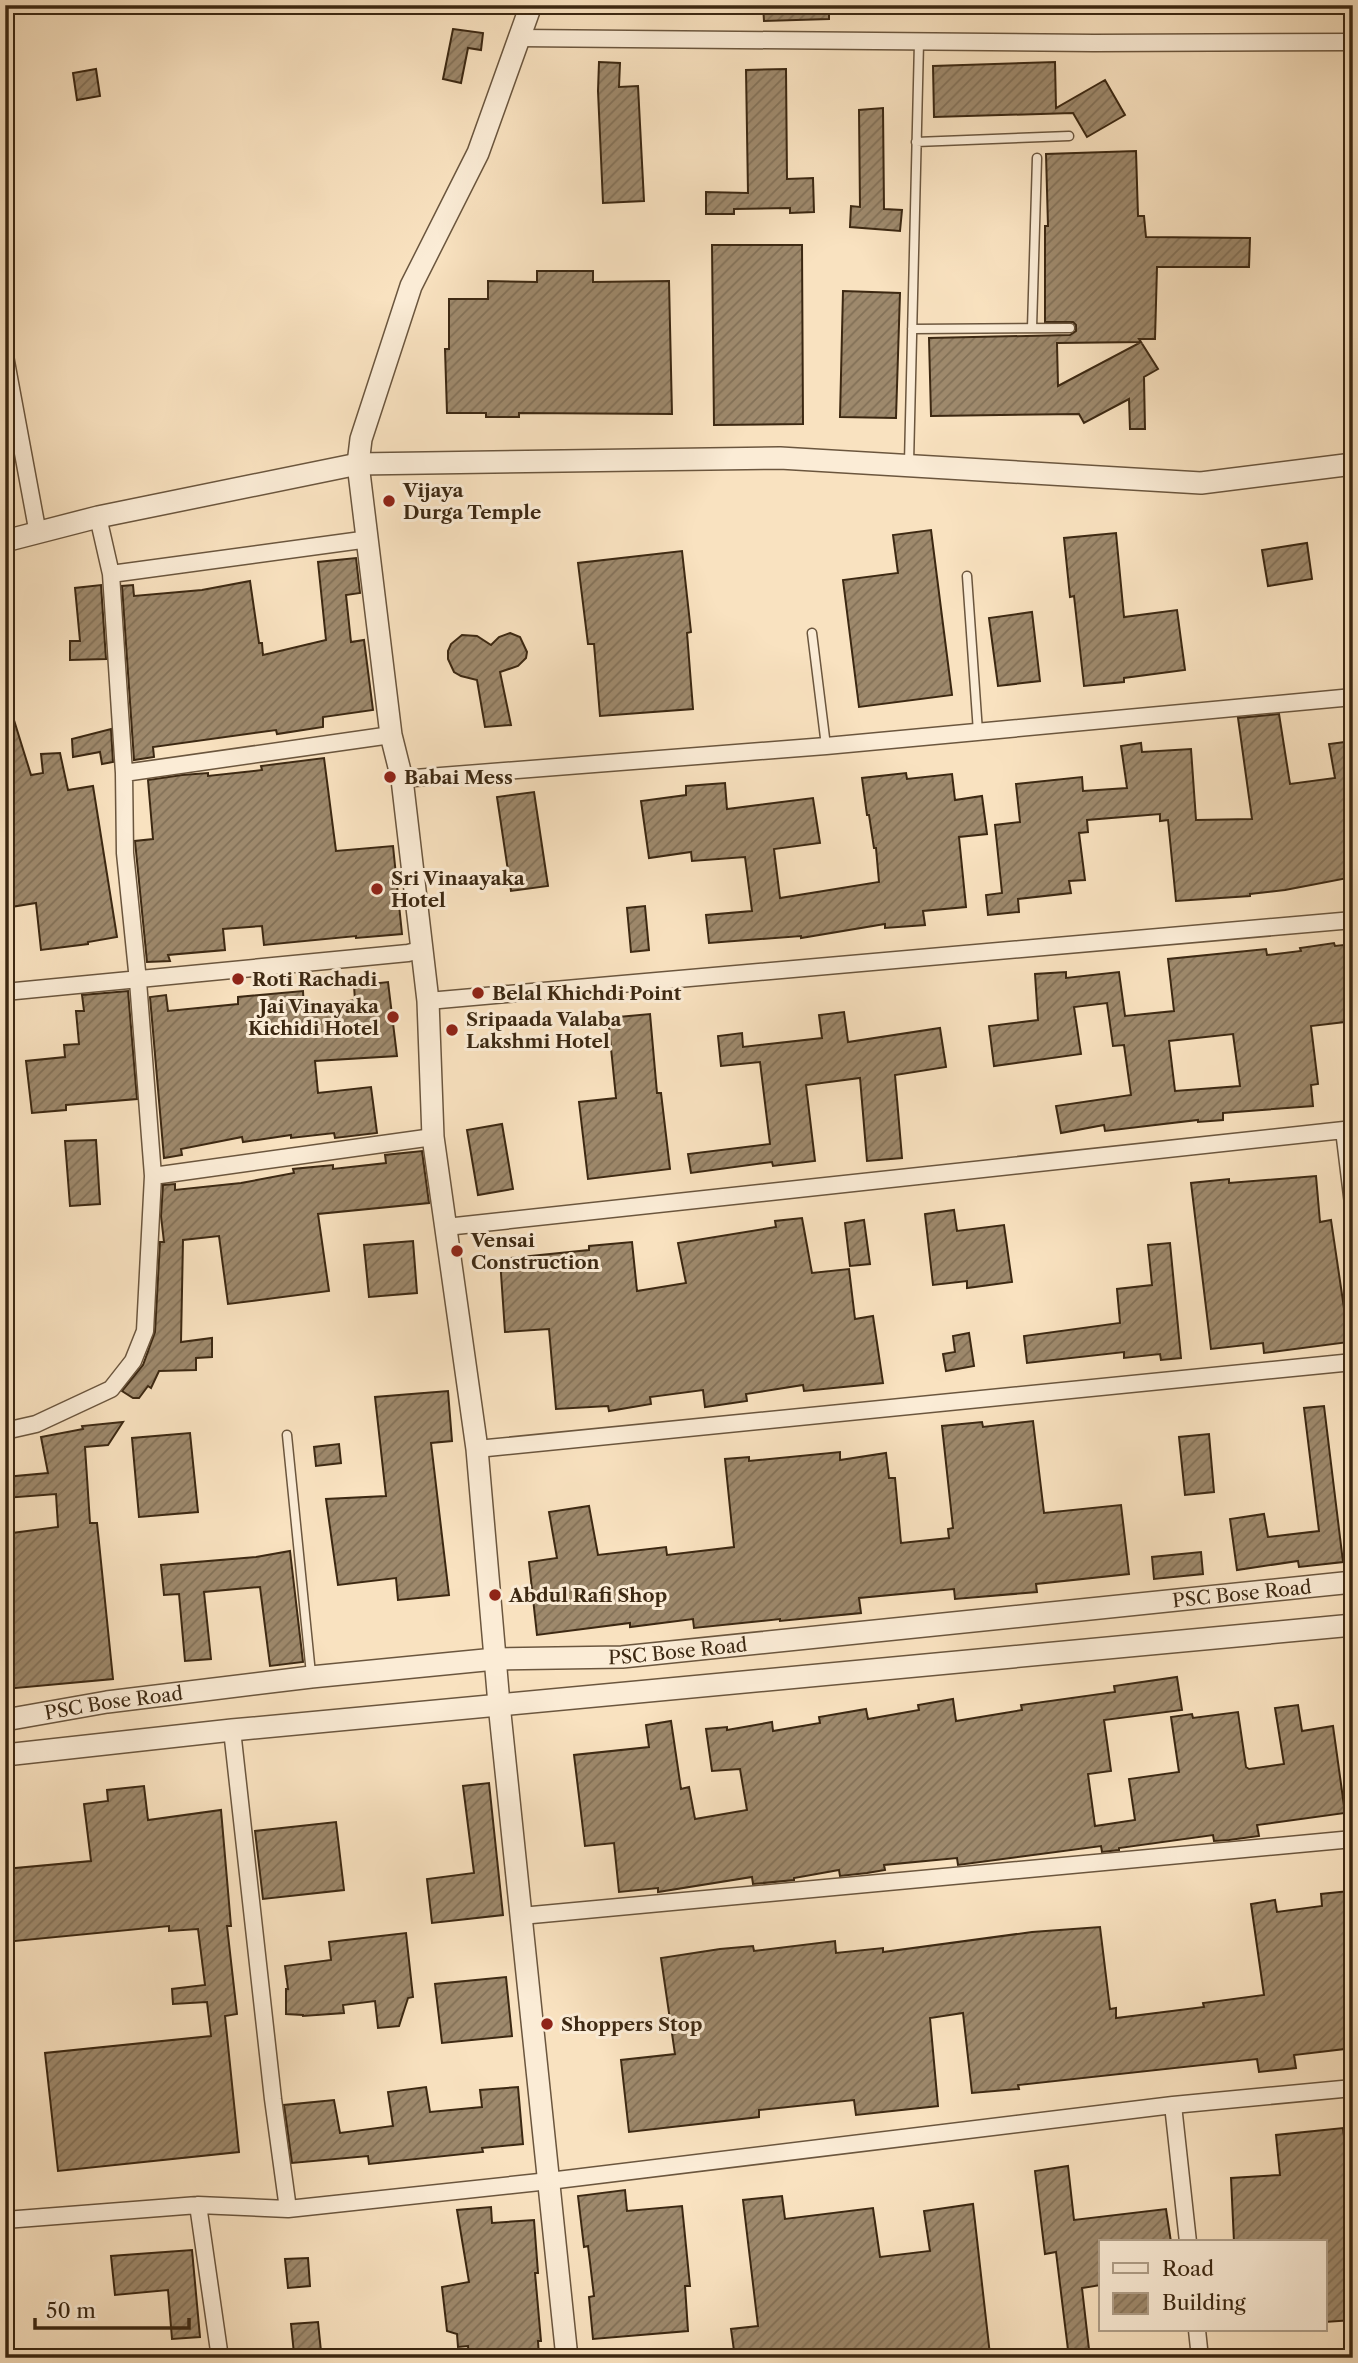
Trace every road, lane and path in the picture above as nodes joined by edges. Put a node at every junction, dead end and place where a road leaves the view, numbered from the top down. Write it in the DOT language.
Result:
graph roads {
  1 [pos="531,5"];
  2 [pos="520,38"];
  3 [pos="919,41"];
  4 [pos="1353,42"];
  5 [pos="1069,136"];
  6 [pos="916,142"];
  7 [pos="1037,158"];
  8 [pos="1032,328"];
  9 [pos="1070,328"];
  10 [pos="912,329"];
  11 [pos="5,356"];
  12 [pos="358,464"];
  13 [pos="1353,464"];
  14 [pos="909,466"];
  15 [pos="100,524"];
  16 [pos="38,534"];
  17 [pos="369,539"];
  18 [pos="5,541"];
  19 [pos="111,568"];
  20 [pos="967,576"];
  21 [pos="811,633"];
  22 [pos="1353,697"];
  23 [pos="978,732"];
  24 [pos="391,735"];
  25 [pos="826,746"];
  26 [pos="124,773"];
  27 [pos="402,779"];
  28 [pos="1353,920"];
  29 [pos="420,950"];
  30 [pos="138,981"];
  31 [pos="5,992"];
  32 [pos="428,1001"];
  33 [pos="1348,1130"];
  34 [pos="433,1137"];
  35 [pos="153,1176"];
  36 [pos="1353,1205"];
  37 [pos="446,1227"];
  38 [pos="1353,1362"];
  39 [pos="5,1432"];
  40 [pos="287,1435"];
  41 [pos="477,1448"];
  42 [pos="1353,1582"];
  43 [pos="1353,1625"];
  44 [pos="495,1660"];
  45 [pos="311,1677"];
  46 [pos="499,1704"];
  47 [pos="5,1720"];
  48 [pos="232,1730"];
  49 [pos="5,1755"];
  50 [pos="1353,1839"];
  51 [pos="521,1916"];
  52 [pos="1353,2088"];
  53 [pos="1173,2105"];
  54 [pos="549,2181"];
  55 [pos="198,2205"];
  56 [pos="288,2209"];
  57 [pos="5,2220"];
  58 [pos="1188,2240"];
  59 [pos="1197,2332"];
  60 [pos="220,2358"];
  61 [pos="568,2358"];
  62 [pos="1200,2358"];
  1 -- 2 [label="street"];
  2 -- 3 [label="street"];
  2 -- 12 [label="street"];
  3 -- 4 [label="street"];
  3 -- 6 [label="lane"];
  5 -- 6 [label="lane"];
  6 -- 10 [label="lane"];
  7 -- 8 [label="lane"];
  8 -- 9 [label="lane"];
  8 -- 10 [label="lane"];
  10 -- 14 [label="lane"];
  11 -- 16 [label="street"];
  12 -- 14 [label="street"];
  12 -- 15 [label="street"];
  12 -- 17 [label="street"];
  13 -- 14 [label="street"];
  15 -- 16 [label="street"];
  15 -- 19 [label="street"];
  16 -- 18 [label="street"];
  17 -- 19 [label="street"];
  17 -- 24 [label="street"];
  19 -- 26 [label="street"];
  20 -- 23 [label="lane"];
  21 -- 25 [label="lane"];
  22 -- 23 [label="street"];
  23 -- 25 [label="street"];
  24 -- 26 [label="street"];
  24 -- 27 [label="street"];
  25 -- 27 [label="street"];
  26 -- 30 [label="street"];
  27 -- 29 [label="street"];
  28 -- 32 [label="street"];
  29 -- 30 [label="street"];
  29 -- 32 [label="street"];
  30 -- 31 [label="street"];
  30 -- 35 [label="street"];
  32 -- 34 [label="street"];
  33 -- 36 [label="street"];
  33 -- 37 [label="street"];
  34 -- 35 [label="street"];
  34 -- 37 [label="street"];
  35 -- 39 [label="street"];
  37 -- 41 [label="street"];
  38 -- 41 [label="street"];
  40 -- 45 [label="lane"];
  41 -- 44 [label="street"];
  42 -- 44 [label="street, PSC Bose Road"];
  43 -- 46 [label="street, PSC Bose Road"];
  44 -- 45 [label="street, PSC Bose Road"];
  44 -- 46 [label="street"];
  45 -- 47 [label="street, PSC Bose Road"];
  46 -- 48 [label="street, PSC Bose Road"];
  46 -- 51 [label="street"];
  48 -- 49 [label="street, PSC Bose Road"];
  48 -- 56 [label="street"];
  50 -- 51 [label="street"];
  51 -- 54 [label="street"];
  52 -- 53 [label="street"];
  53 -- 54 [label="street"];
  53 -- 58 [label="street"];
  54 -- 56 [label="street"];
  54 -- 61 [label="street"];
  55 -- 56 [label="street"];
  55 -- 57 [label="street"];
  55 -- 60 [label="street"];
  59 -- 62 [label="street"];
}
